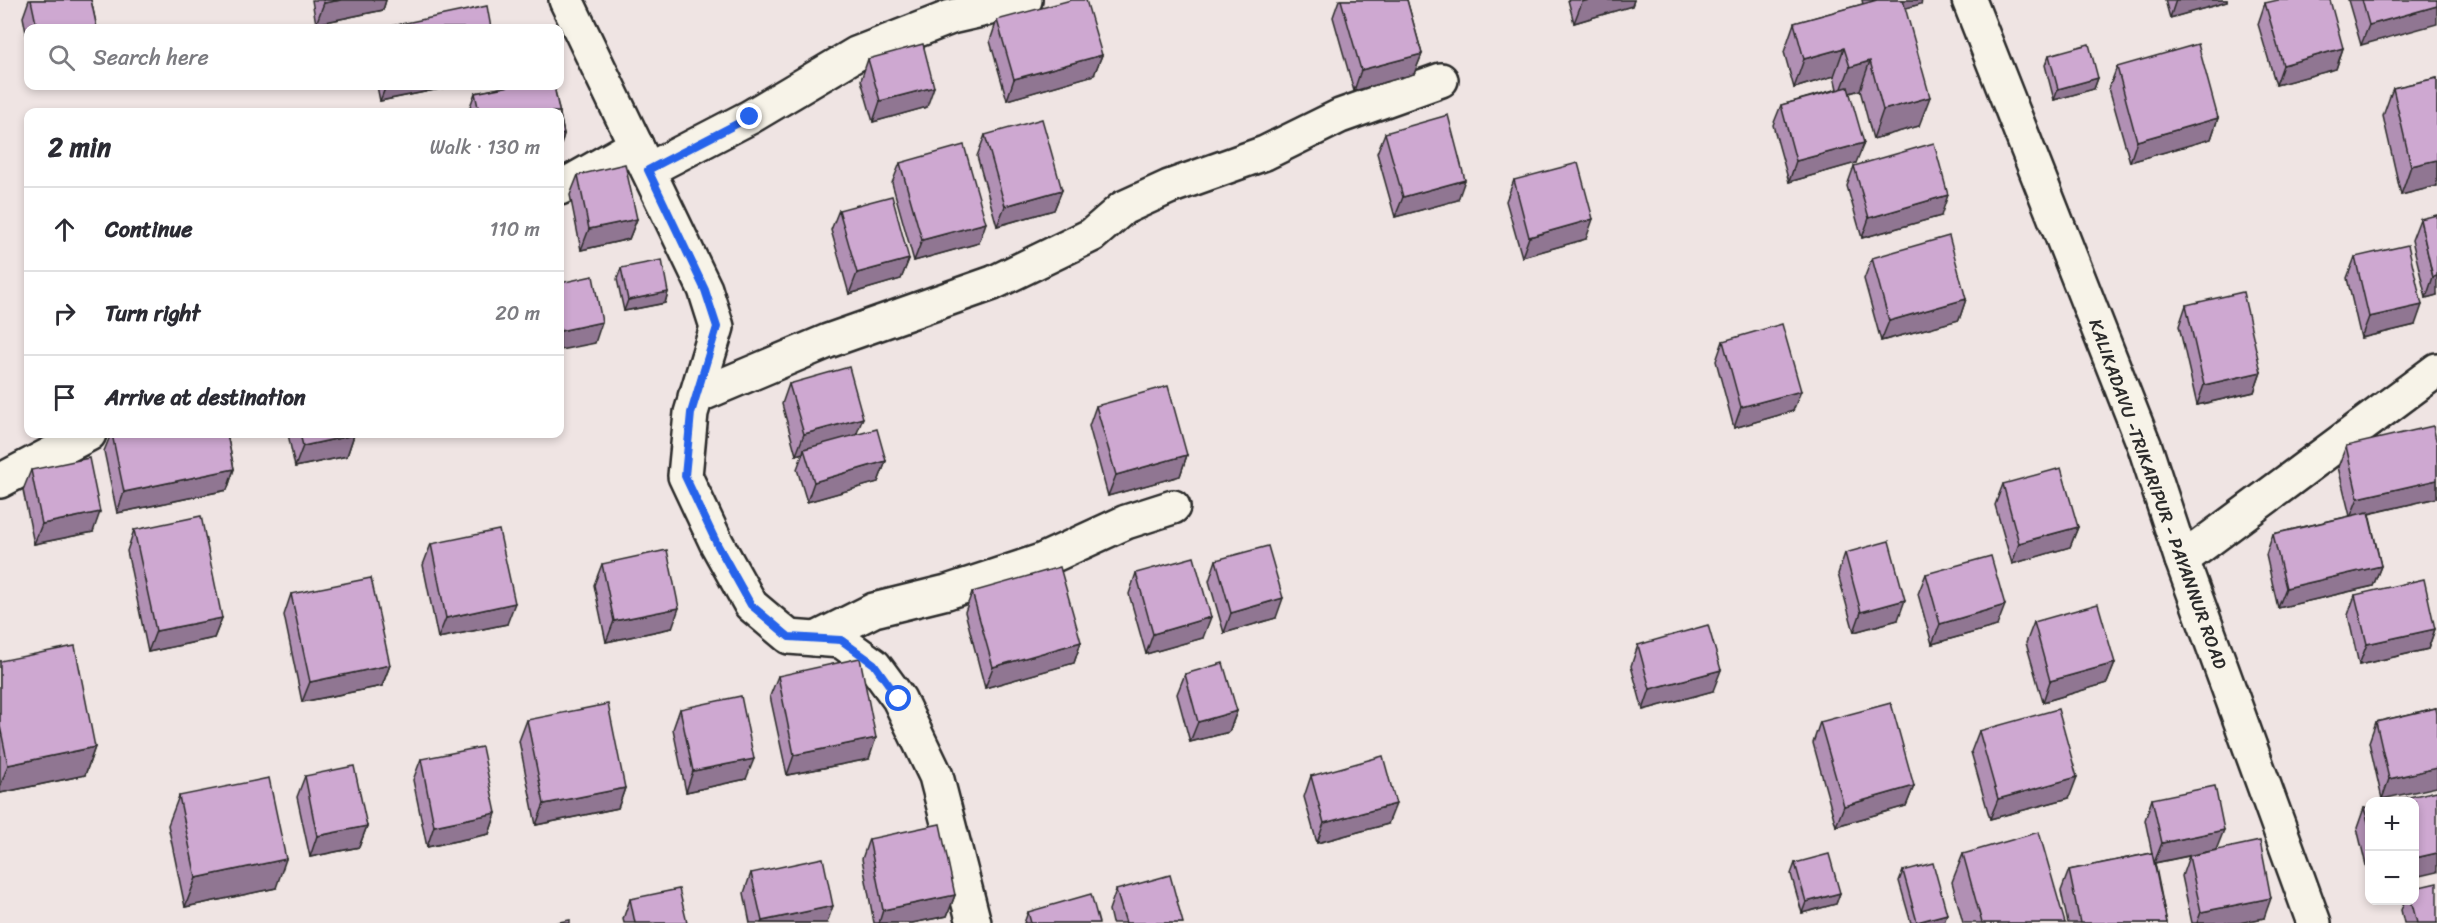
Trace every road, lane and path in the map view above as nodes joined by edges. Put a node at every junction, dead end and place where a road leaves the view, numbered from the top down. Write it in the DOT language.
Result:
graph roads {
  1 [pos="566,0"];
  2 [pos="1025,0"];
  3 [pos="1969,0"];
  4 [pos="1441,80"];
  5 [pos="642,158"];
  6 [pos="564,187"];
  7 [pos="2437,370"];
  8 [pos="695,397"];
  9 [pos="81,438"];
  10 [pos="0,481"];
  11 [pos="1173,507"];
  12 [pos="2182,560"];
  13 [pos="816,639"];
  14 [pos="974,923"];
  15 [pos="2314,923"];
  1 -- 5 [label="street"];
  2 -- 5 [label="street"];
  3 -- 12 [label="street, KALIKADAVU -TRIKARIPUR - PAYANNUR ROAD"];
  4 -- 8 [label="street"];
  5 -- 6 [label="street"];
  5 -- 8 [label="street"];
  7 -- 12 [label="street"];
  8 -- 13 [label="street"];
  9 -- 10 [label="street"];
  11 -- 13 [label="street"];
  12 -- 15 [label="street, KALIKADAVU -TRIKARIPUR - PAYANNUR ROAD"];
  13 -- 14 [label="street"];
}
